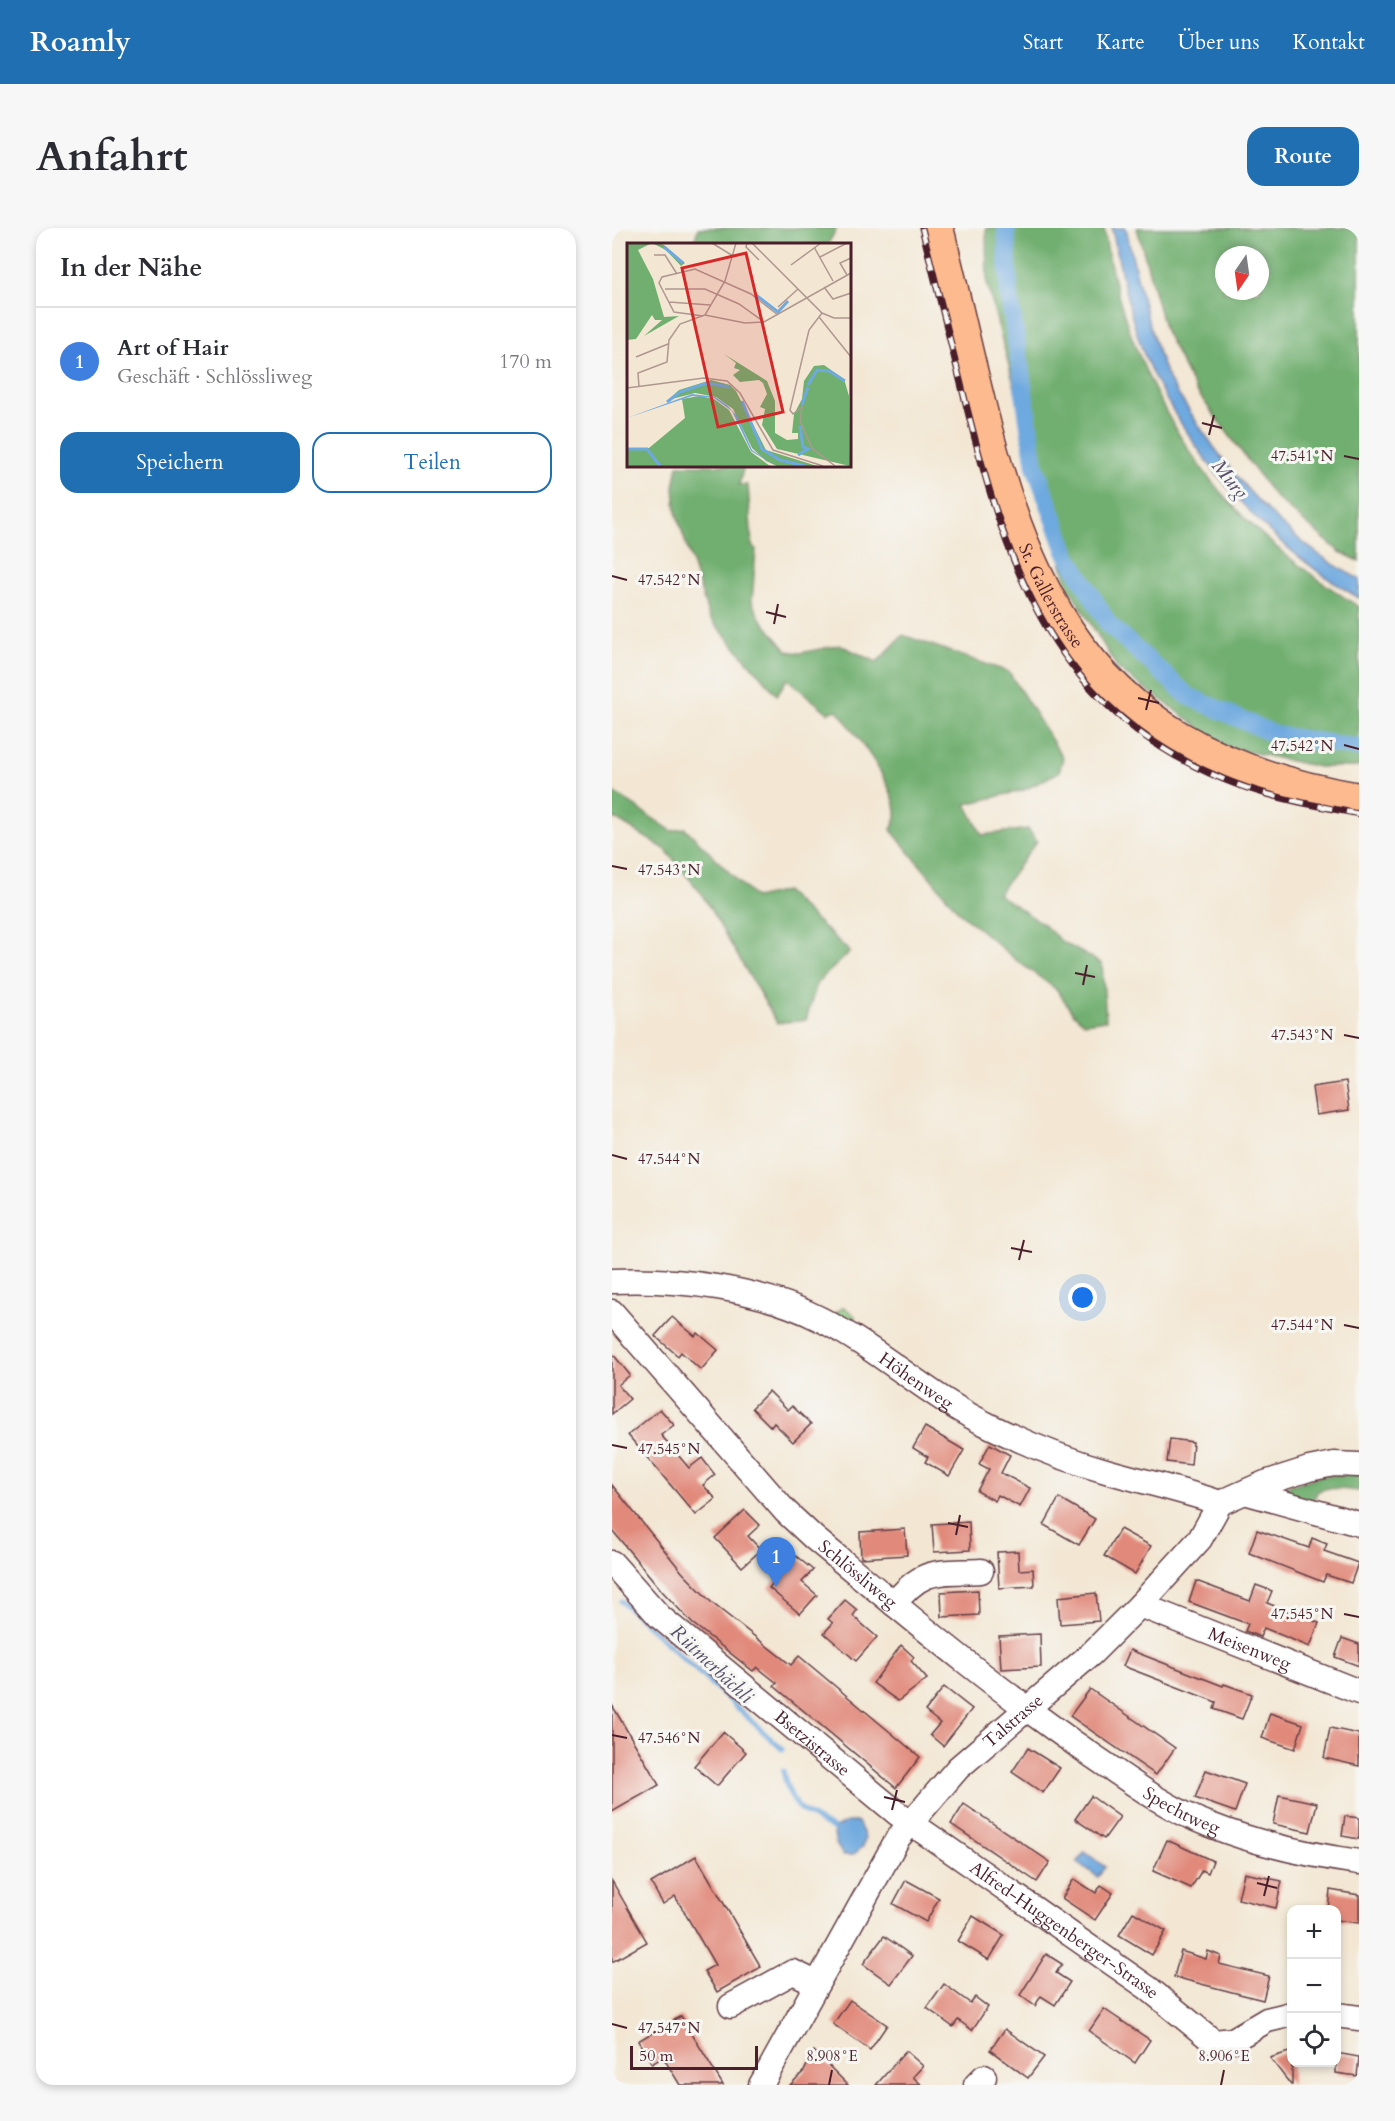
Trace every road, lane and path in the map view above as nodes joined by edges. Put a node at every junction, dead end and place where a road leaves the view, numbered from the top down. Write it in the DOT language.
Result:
graph roads {
  1 [pos="938,228"];
  2 [pos="1359,798"];
  3 [pos="612,1281"];
  4 [pos="612,1312"];
  5 [pos="1359,1465"];
  6 [pos="1248,1493"];
  7 [pos="1220,1503"];
  8 [pos="1359,1524"];
  9 [pos="612,1563"];
  10 [pos="981,1571"];
  11 [pos="894,1604"];
  12 [pos="1140,1605"];
  13 [pos="1359,1692"];
  14 [pos="1026,1710"];
  15 [pos="909,1823"];
  16 [pos="1359,1862"];
  17 [pos="816,1983"];
  18 [pos="731,2006"];
  19 [pos="1287,2015"];
  20 [pos="1341,2016"];
  21 [pos="1359,2018"];
  22 [pos="763,2084"];
  1 -- 2 [label="main road, St. Gallerstrasse"];
  3 -- 7 [label="street, Höhenweg"];
  4 -- 11 [label="street, Schlössliweg"];
  5 -- 6 [label="street"];
  6 -- 7 [label="street"];
  6 -- 8 [label="street"];
  7 -- 12 [label="street, Talstrasse"];
  9 -- 15 [label="street, Bsetzistrasse"];
  10 -- 11 [label="street"];
  11 -- 14 [label="street, Schlössliweg"];
  12 -- 13 [label="street, Meisenweg"];
  12 -- 14 [label="street, Talstrasse"];
  14 -- 15 [label="street, Talstrasse"];
  14 -- 16 [label="street, Spechtweg"];
  15 -- 17 [label="street, Talstrasse"];
  15 -- 19 [label="street, Alfred-Huggenberger-Strasse"];
  17 -- 18 [label="street"];
  17 -- 22 [label="street, Talstrasse"];
  20 -- 21 [label="street"];
}
